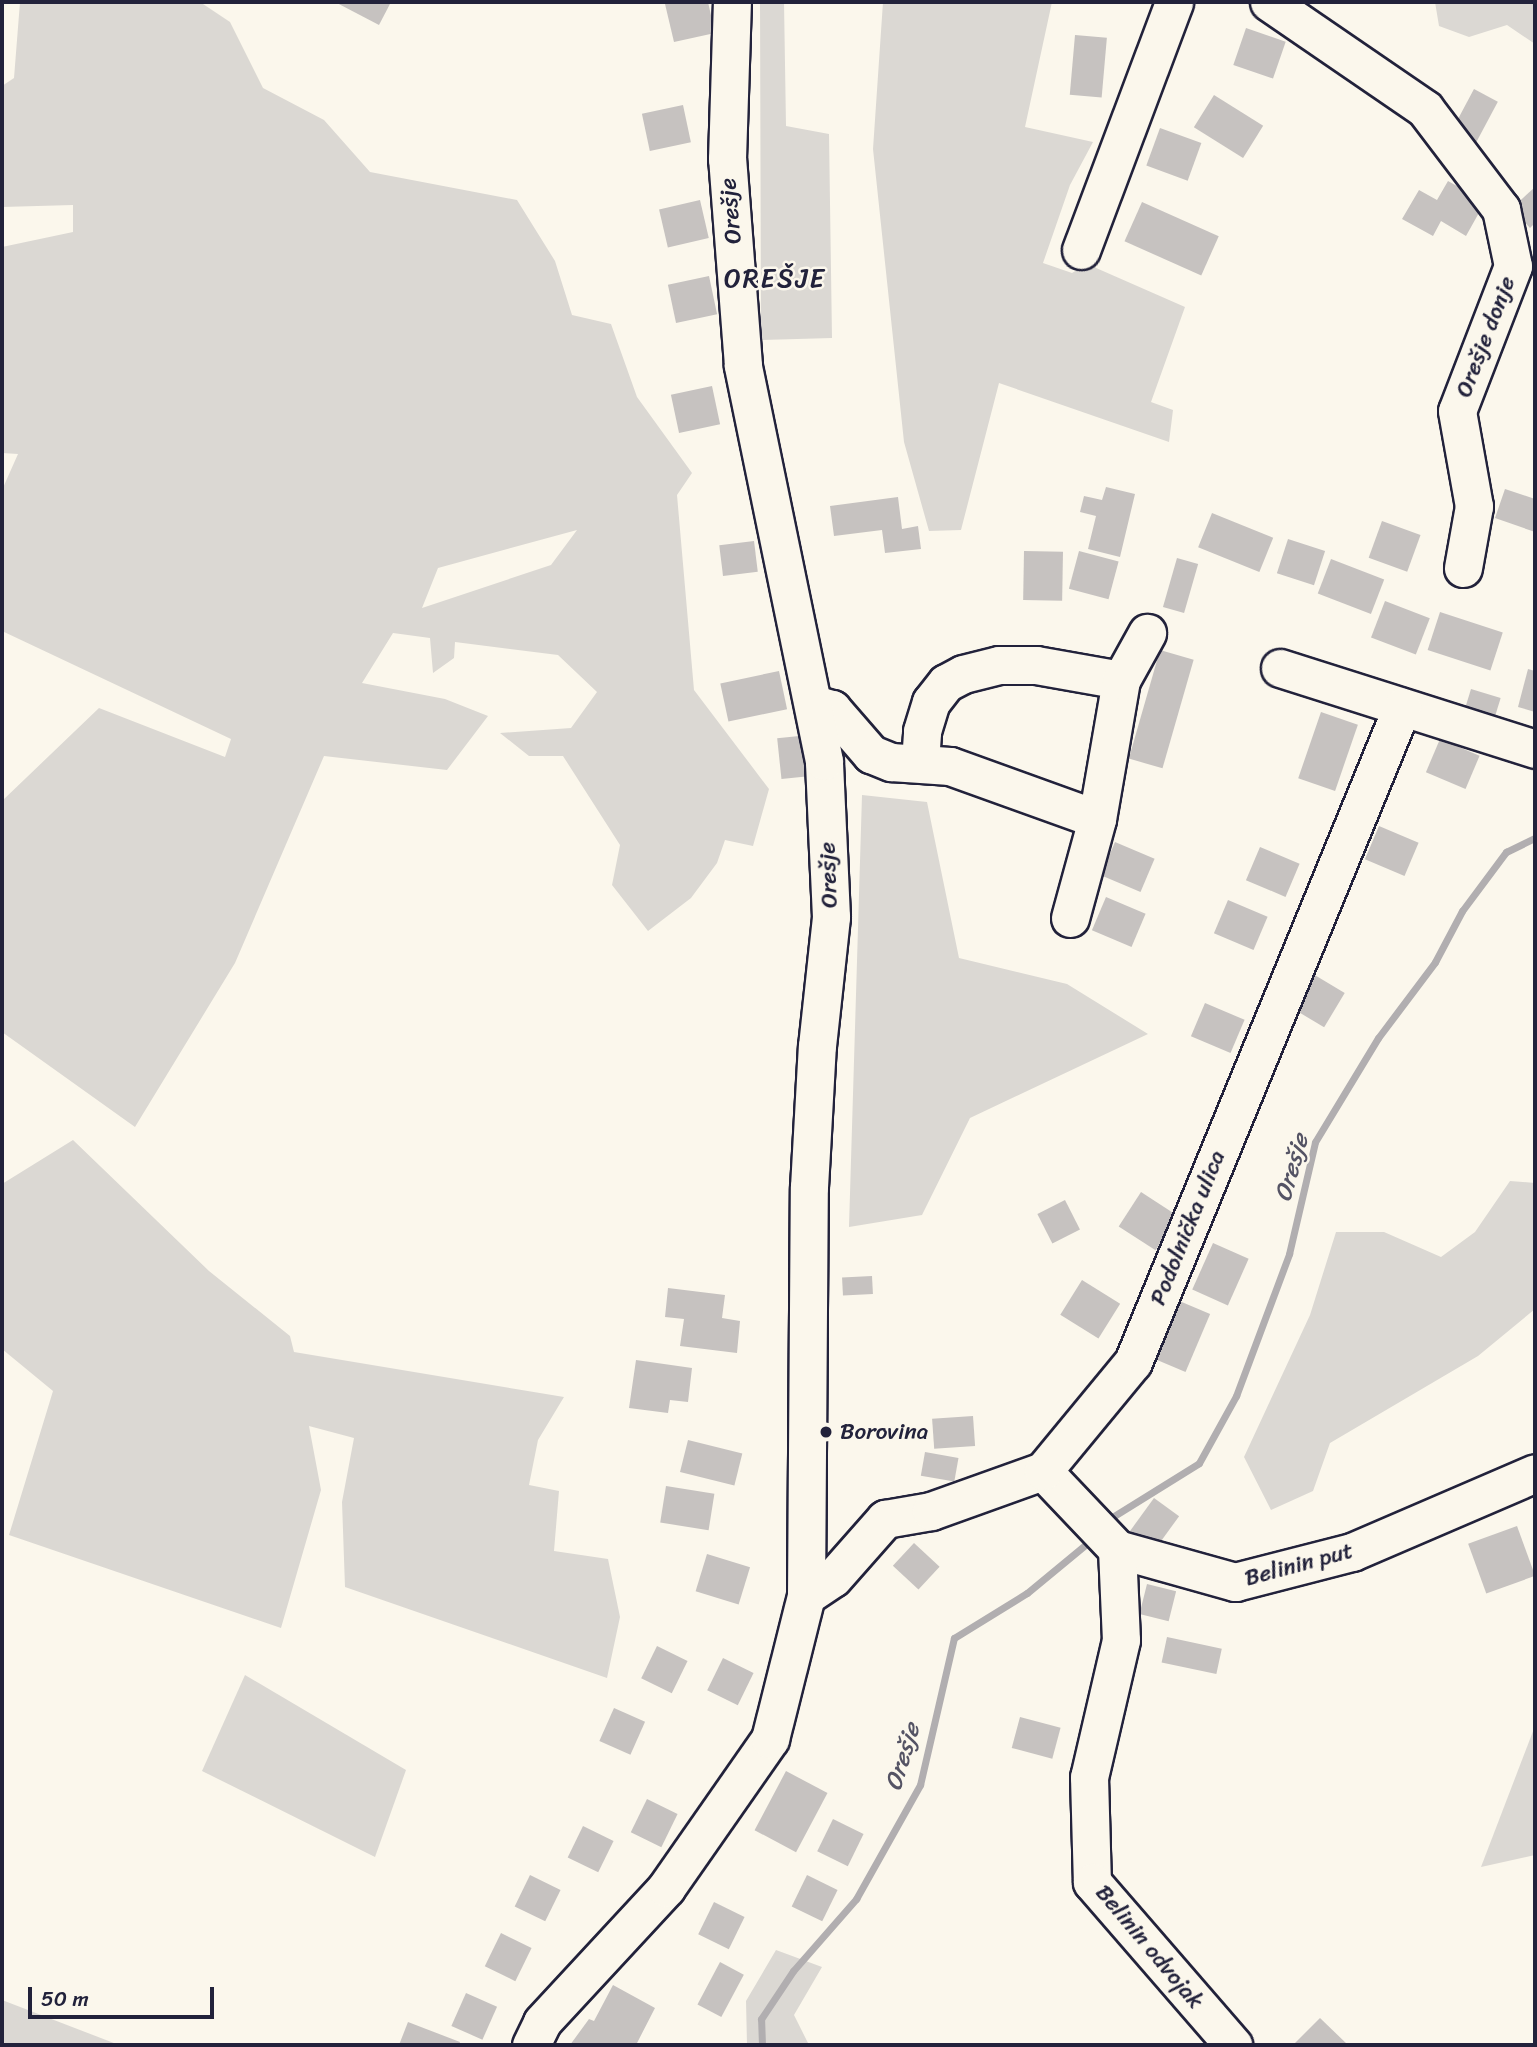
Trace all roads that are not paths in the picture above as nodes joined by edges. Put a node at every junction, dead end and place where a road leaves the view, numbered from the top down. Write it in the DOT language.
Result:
graph roads {
  1 [pos="732,2"];
  2 [pos="1174,2"];
  3 [pos="1269,2"];
  4 [pos="1081,250"];
  5 [pos="1463,568"];
  6 [pos="1147,633"];
  7 [pos="1280,668"];
  8 [pos="1121,680"];
  9 [pos="814,704"];
  10 [pos="1402,708"];
  11 [pos="1535,749"];
  12 [pos="920,762"];
  13 [pos="1097,819"];
  14 [pos="1070,918"];
  15 [pos="1043,1471"];
  16 [pos="1535,1473"];
  17 [pos="1117,1549"];
  18 [pos="806,1595"];
  19 [pos="531,2045"];
  20 [pos="1233,2045"];
  1 -- 9 [label="street, Orešje"];
  2 -- 4 [label="street"];
  3 -- 5 [label="street, Orešje donje"];
  6 -- 8 [label="street"];
  7 -- 10 [label="street"];
  8 -- 12 [label="street"];
  8 -- 13 [label="street"];
  9 -- 12 [label="street"];
  9 -- 18 [label="street, Orešje"];
  10 -- 11 [label="street"];
  10 -- 15 [label="street, Podolnička ulica"];
  12 -- 13 [label="street"];
  13 -- 14 [label="street"];
  15 -- 17 [label="street"];
  15 -- 18 [label="street"];
  16 -- 17 [label="street, Belinin put"];
  17 -- 20 [label="street, Belinin odvojak"];
  18 -- 19 [label="street, Orešje"];
}
